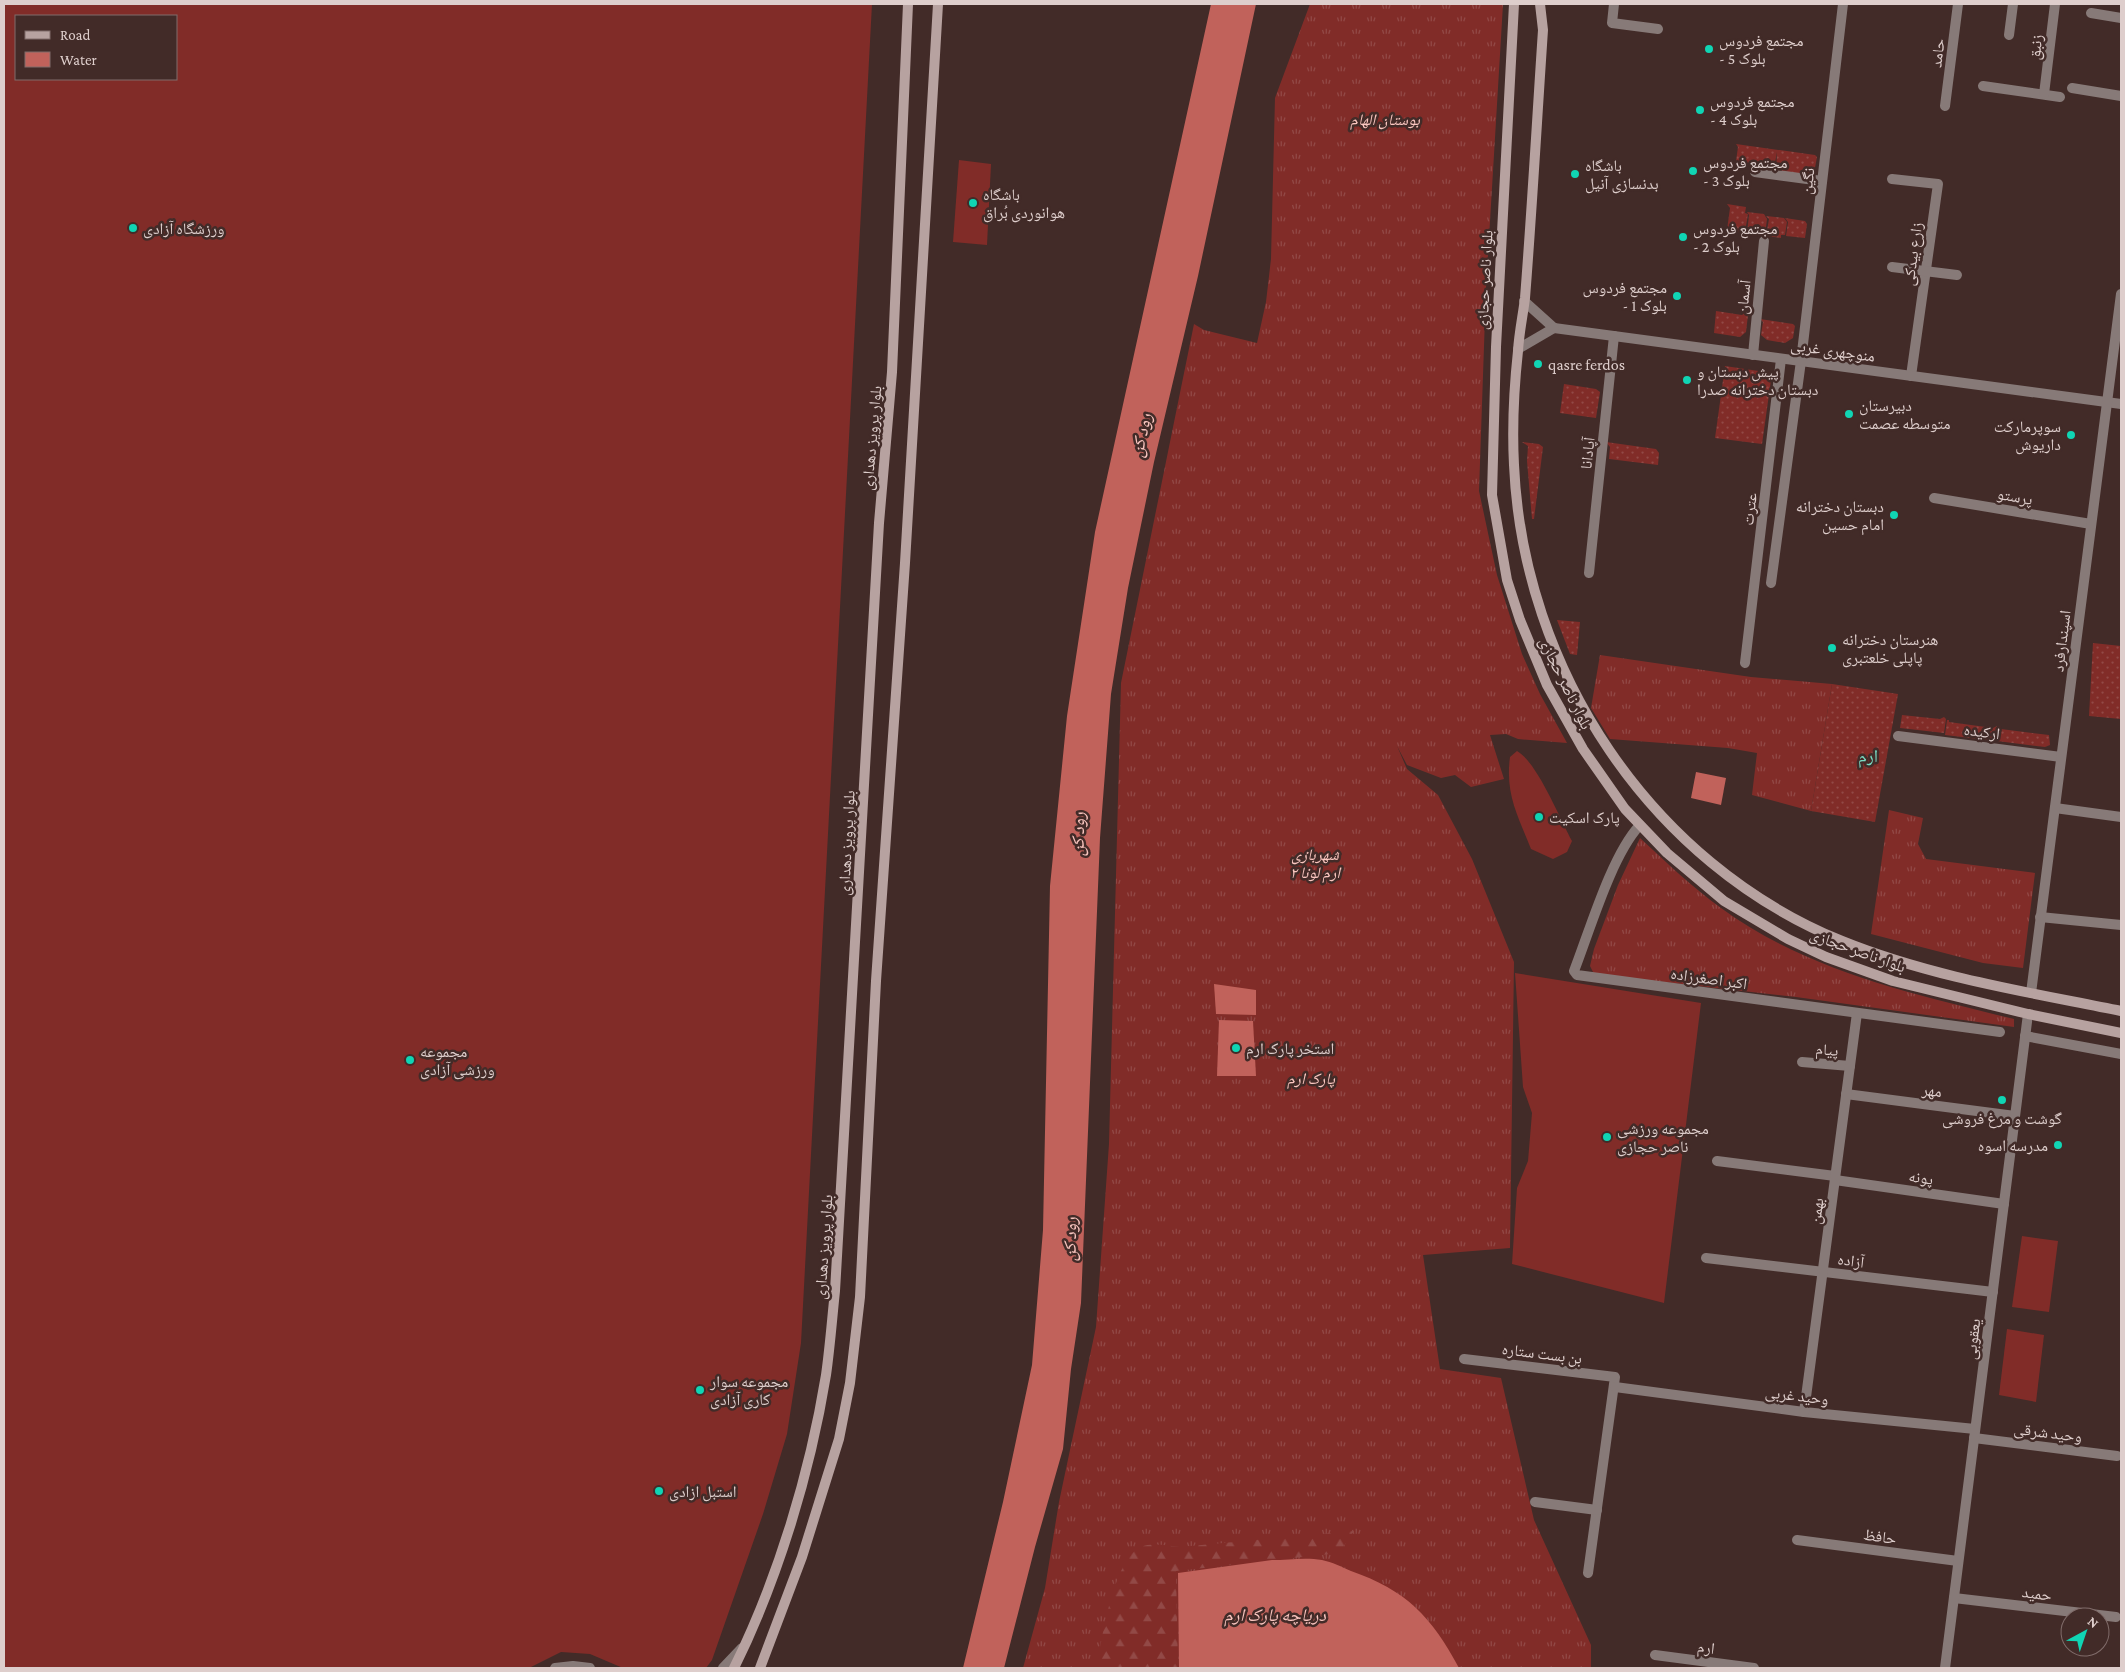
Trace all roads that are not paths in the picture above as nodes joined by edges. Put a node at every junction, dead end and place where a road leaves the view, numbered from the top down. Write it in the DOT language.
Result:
graph roads {
  1 [pos="908,4"];
  2 [pos="938,4"];
  3 [pos="1514,4"];
  4 [pos="1540,4"];
  5 [pos="1614,4"];
  6 [pos="1843,4"];
  7 [pos="1958,4"];
  8 [pos="2013,4"];
  9 [pos="2056,4"];
  10 [pos="2091,13"];
  11 [pos="2121,18"];
  12 [pos="1658,29"];
  13 [pos="2009,35"];
  14 [pos="1983,86"];
  15 [pos="2072,88"];
  16 [pos="2044,94"];
  17 [pos="2121,96"];
  18 [pos="2060,97"];
  19 [pos="1945,106"];
  20 [pos="1755,172"];
  21 [pos="1892,179"];
  22 [pos="1822,181"];
  23 [pos="1764,241"];
  24 [pos="1892,267"];
  25 [pos="1925,271"];
  26 [pos="1956,275"];
  27 [pos="2121,294"];
  28 [pos="1524,301"];
  29 [pos="1554,328"];
  30 [pos="1614,336"];
  31 [pos="1518,349"];
  32 [pos="1752,355"];
  33 [pos="1781,359"];
  34 [pos="1800,361"];
  35 [pos="1911,376"];
  36 [pos="2107,402"];
  37 [pos="2121,404"];
  38 [pos="1934,498"];
  39 [pos="2091,524"];
  40 [pos="1589,573"];
  41 [pos="1771,582"];
  42 [pos="1745,663"];
  43 [pos="1898,736"];
  44 [pos="2061,757"];
  45 [pos="2055,808"];
  46 [pos="2121,817"];
  47 [pos="1639,826"];
  48 [pos="2040,917"];
  49 [pos="2121,925"];
  50 [pos="2031,992"];
  51 [pos="2121,1011"];
  52 [pos="1857,1014"];
  53 [pos="2028,1014"];
  54 [pos="2000,1032"];
  55 [pos="2121,1033"];
  56 [pos="2025,1036"];
  57 [pos="2121,1054"];
  58 [pos="1802,1062"];
  59 [pos="1850,1066"];
  60 [pos="1846,1094"];
  61 [pos="2015,1116"];
  62 [pos="1717,1161"];
  63 [pos="1835,1178"];
  64 [pos="2004,1204"];
  65 [pos="1706,1258"];
  66 [pos="1823,1272"];
  67 [pos="1993,1292"];
  68 [pos="1464,1359"];
  69 [pos="1615,1382"];
  70 [pos="1804,1412"];
  71 [pos="1975,1433"];
  72 [pos="2117,1456"];
  73 [pos="1536,1502"];
  74 [pos="1597,1510"];
  75 [pos="1797,1540"];
  76 [pos="1958,1562"];
  77 [pos="1588,1573"];
  78 [pos="1954,1598"];
  79 [pos="2116,1618"];
  80 [pos="746,1644"];
  81 [pos="1656,1656"];
  82 [pos="555,1668"];
  83 [pos="590,1668"];
  84 [pos="723,1668"];
  85 [pos="734,1668"];
  86 [pos="760,1668"];
  87 [pos="1754,1668"];
  88 [pos="1945,1668"];
  1 -- 80 [label="main road, بلوار پرویز دهداری"];
  2 -- 86 [label="main road"];
  3 -- 47 [label="main road, بلوار ناصر حجازی"];
  4 -- 28 [label="main road, بلوار ناصر حجازی"];
  5 -- 12 [label="street"];
  6 -- 22 [label="street, نگین"];
  7 -- 19 [label="street, حامد"];
  8 -- 13 [label="street"];
  9 -- 16 [label="street, زنبق"];
  10 -- 11 [label="street"];
  14 -- 16 [label="street"];
  15 -- 17 [label="street"];
  16 -- 18 [label="street"];
  20 -- 22 [label="street"];
  21 -- 25 [label="street, زارع بیدکی"];
  22 -- 34 [label="street, نگین"];
  23 -- 32 [label="street, آسمان"];
  24 -- 25 [label="street"];
  25 -- 26 [label="street"];
  25 -- 35 [label="street, زارع بیدکی"];
  27 -- 36 [label="street, اسپندارفرد"];
  28 -- 29 [label="street"];
  28 -- 31 [label="main road, بلوار ناصر حجازی"];
  29 -- 30 [label="street, منوچهری غربی"];
  29 -- 31 [label="street"];
  30 -- 32 [label="street, منوچهری غربی"];
  30 -- 40 [label="street, آپادانا"];
  31 -- 50 [label="main road, بلوار ناصر حجازی"];
  32 -- 33 [label="street, منوچهری غربی"];
  33 -- 34 [label="street, منوچهری غربی"];
  33 -- 42 [label="street, عترت"];
  34 -- 35 [label="street, منوچهری غربی"];
  34 -- 41 [label="street, نگین"];
  35 -- 36 [label="street, منوچهری غربی"];
  36 -- 37 [label="street, منوچهری غربی"];
  36 -- 39 [label="street, اسپندارفرد"];
  38 -- 39 [label="street, پرستو"];
  39 -- 44 [label="street, اسپندارفرد"];
  43 -- 44 [label="street, ارکیده"];
  44 -- 45 [label="street, اسپندارفرد"];
  45 -- 46 [label="street"];
  45 -- 48 [label="street, اسپندارفرد"];
  47 -- 52 [label="street, اکبر اصغرزاده"];
  47 -- 53 [label="main road, بلوار ناصر حجازی"];
  48 -- 49 [label="street"];
  48 -- 50 [label="street, اسپندارفرد"];
  50 -- 51 [label="main road, بلوار ناصر حجازی"];
  52 -- 54 [label="street, اکبر اصغرزاده"];
  52 -- 59 [label="street, بهمن"];
  53 -- 55 [label="main road, بلوار ناصر حجازی"];
  53 -- 56 [label="street, یعقوبی"];
  56 -- 57 [label="street"];
  56 -- 61 [label="street, یعقوبی"];
  58 -- 59 [label="street, پیام"];
  59 -- 60 [label="street, بهمن"];
  60 -- 61 [label="street, مهر"];
  60 -- 63 [label="street, بهمن"];
  61 -- 64 [label="street, یعقوبی"];
  62 -- 63 [label="street, پونه"];
  63 -- 64 [label="street, پونه"];
  63 -- 66 [label="street, بهمن"];
  64 -- 67 [label="street, یعقوبی"];
  65 -- 66 [label="street, آزاده"];
  66 -- 67 [label="street, آزاده"];
  66 -- 70 [label="street, بهمن"];
  67 -- 71 [label="street, یعقوبی"];
  68 -- 69 [label="street, بن بست ستاره"];
  69 -- 70 [label="street, وحید غربی"];
  69 -- 74 [label="street"];
  70 -- 71 [label="street, وحید غربی"];
  71 -- 72 [label="street, وحید شرقی"];
  71 -- 76 [label="street, یعقوبی"];
  73 -- 74 [label="street"];
  74 -- 77 [label="street"];
  75 -- 76 [label="street, حافظ"];
  76 -- 78 [label="street, یعقوبی"];
  78 -- 79 [label="street, حمید"];
  78 -- 88 [label="street, یعقوبی"];
  80 -- 84 [label="street"];
  80 -- 85 [label="main road, بلوار پرویز دهداری"];
  81 -- 87 [label="street, ارم"];
  82 -- 83 [label="street"];
}
